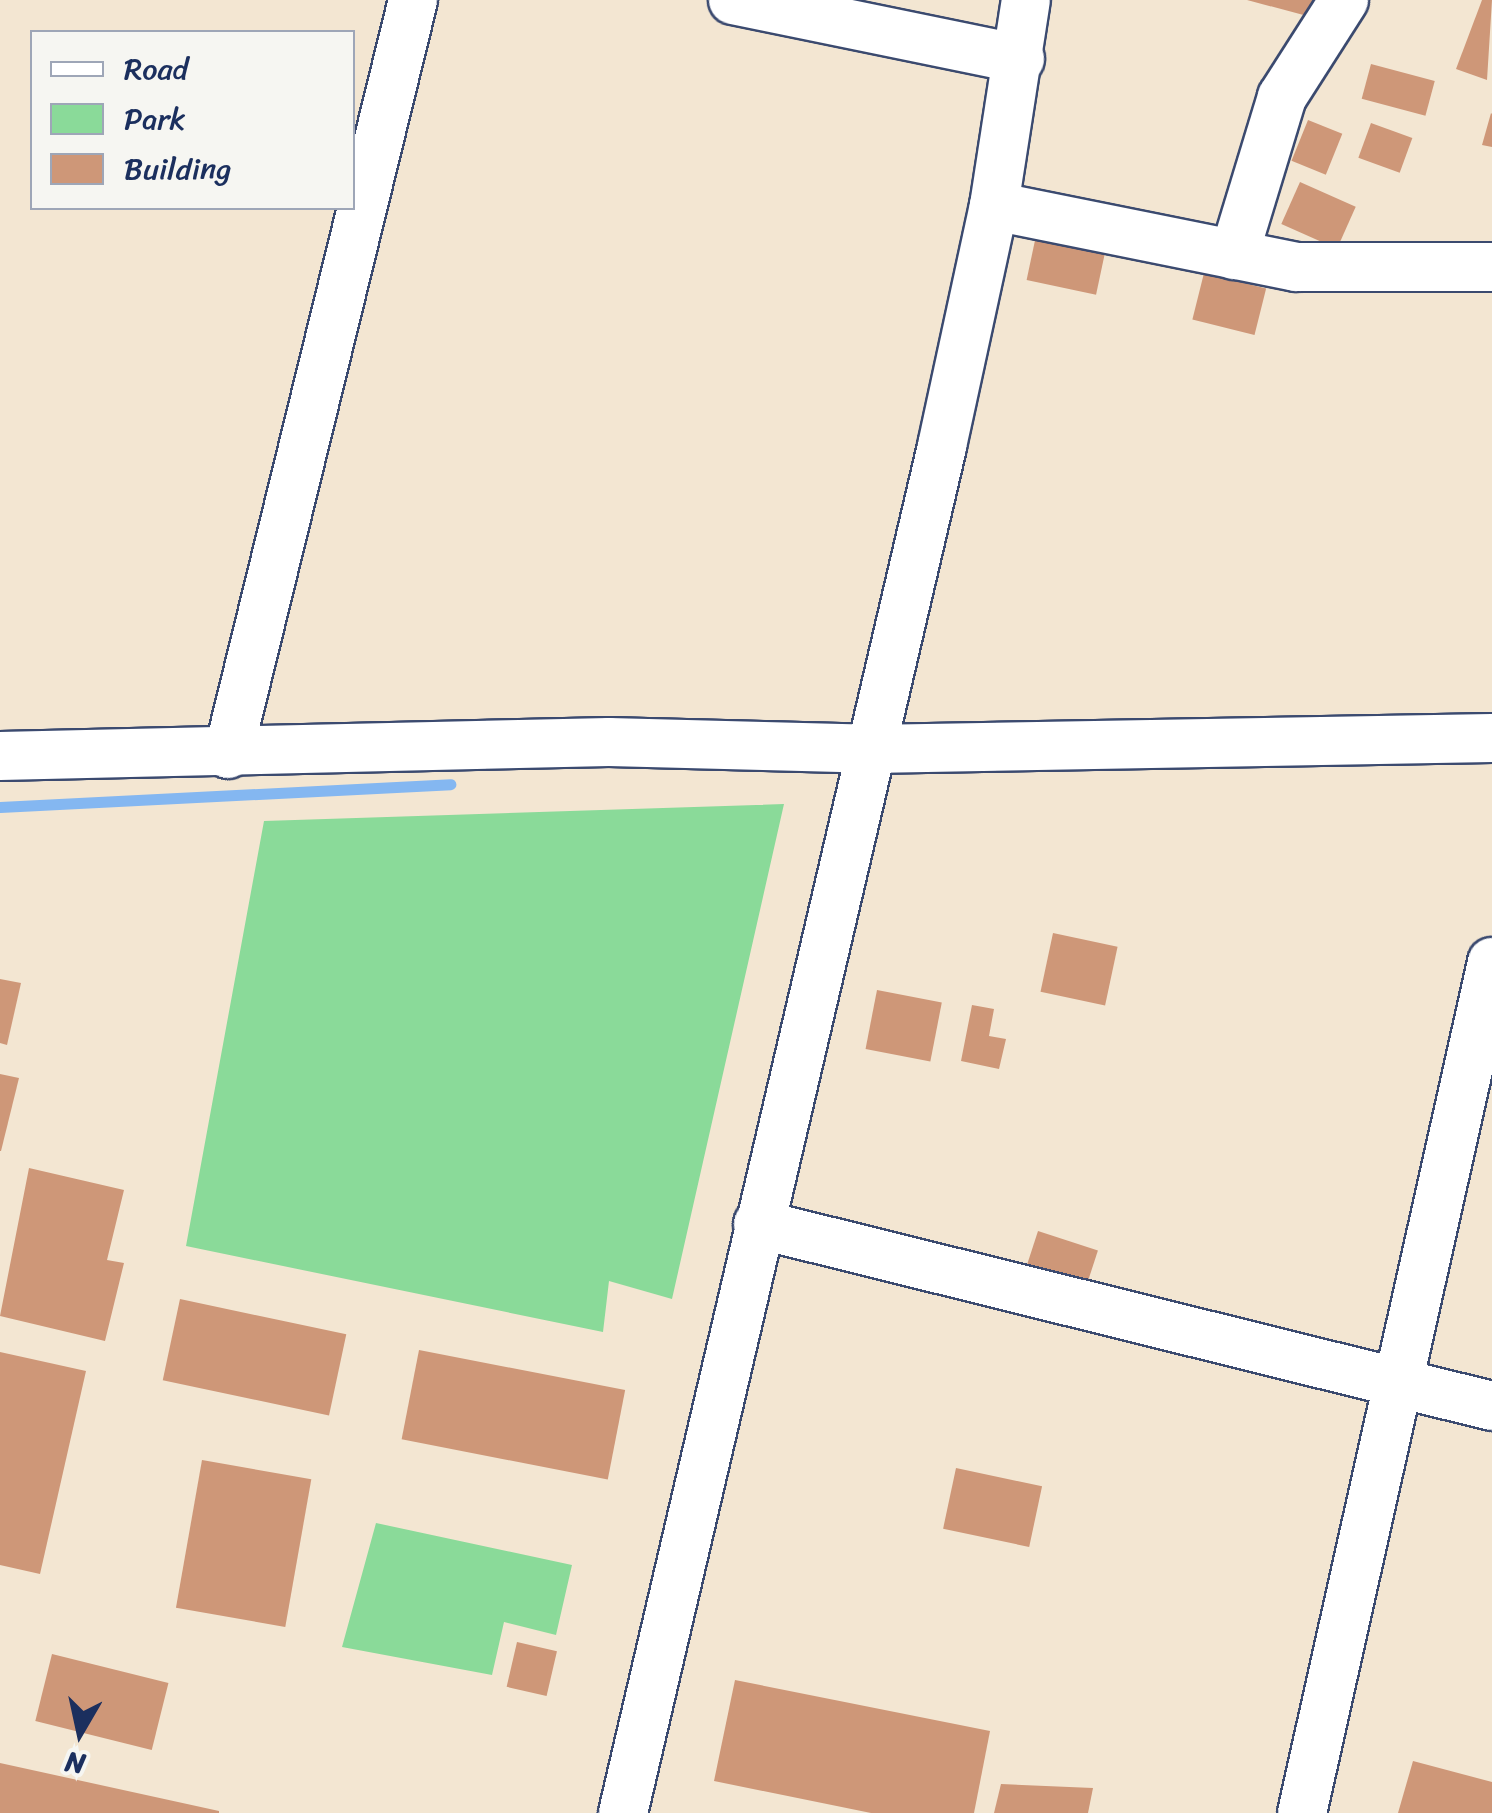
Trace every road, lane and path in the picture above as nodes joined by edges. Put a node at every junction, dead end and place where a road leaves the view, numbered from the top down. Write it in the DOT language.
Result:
graph roads {
  1 [pos="413,0"];
  2 [pos="732,0"];
  3 [pos="1026,0"];
  4 [pos="1344,0"];
  5 [pos="1020,59"];
  6 [pos="994,206"];
  7 [pos="1234,255"];
  8 [pos="1492,266"];
  9 [pos="1492,738"];
  10 [pos="870,749"];
  11 [pos="228,754"];
  12 [pos="0,756"];
  13 [pos="1492,962"];
  14 [pos="758,1224"];
  15 [pos="1401,1386"];
  16 [pos="1492,1406"];
  17 [pos="623,1813"];
  18 [pos="1302,1813"];
  1 -- 11 [label="street"];
  2 -- 5 [label="street"];
  3 -- 5 [label="street"];
  4 -- 7 [label="street"];
  5 -- 6 [label="street"];
  6 -- 7 [label="street"];
  6 -- 10 [label="street"];
  7 -- 8 [label="street"];
  9 -- 10 [label="street"];
  10 -- 11 [label="street"];
  10 -- 14 [label="street"];
  11 -- 12 [label="street"];
  13 -- 15 [label="street"];
  14 -- 15 [label="street"];
  14 -- 17 [label="street"];
  15 -- 16 [label="street"];
  15 -- 18 [label="street"];
}
